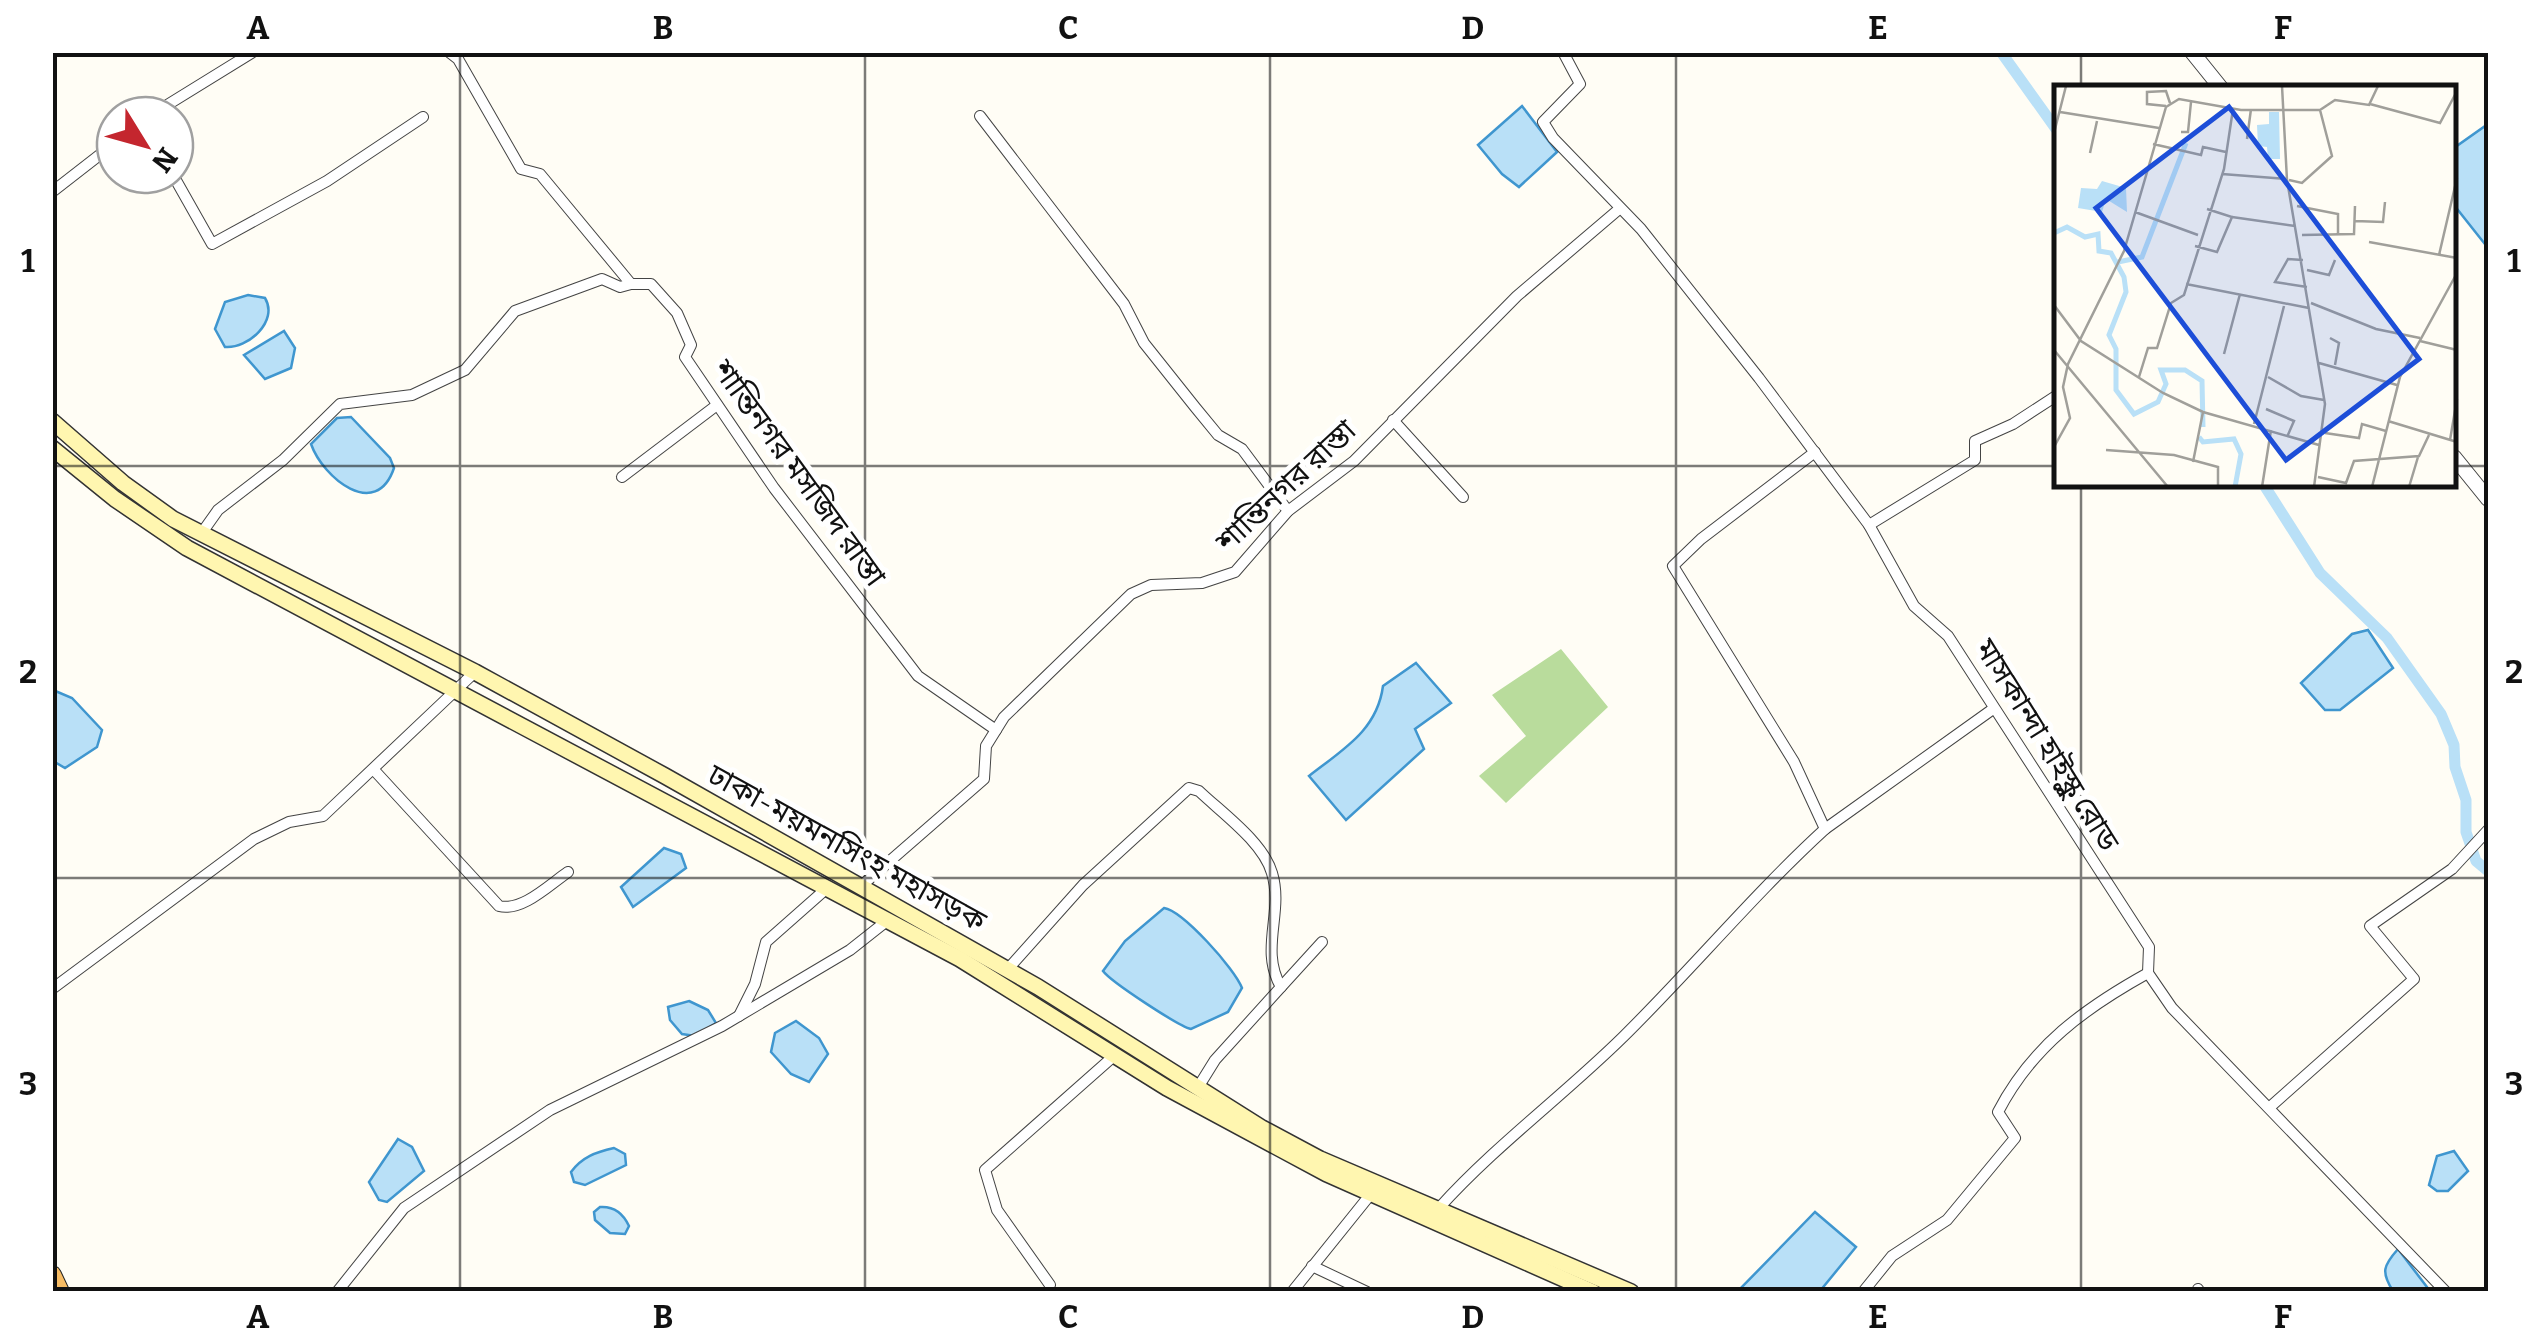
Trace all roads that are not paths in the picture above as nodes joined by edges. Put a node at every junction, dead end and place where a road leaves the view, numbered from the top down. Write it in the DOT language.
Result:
graph roads {
  1 [pos="253,52"];
  2 [pos="448,52"];
  3 [pos="1563,52"];
  4 [pos="2192,52"];
  5 [pos="2219,85"];
  6 [pos="183,95"];
  7 [pos="424,116"];
  8 [pos="980,116"];
  9 [pos="95,159"];
  10 [pos="52,192"];
  11 [pos="184,195"];
  12 [pos="1618,210"];
  13 [pos="631,284"];
  14 [pos="2054,397"];
  15 [pos="717,405"];
  16 [pos="1393,420"];
  17 [pos="52,421"];
  18 [pos="52,448"];
  19 [pos="1815,452"];
  20 [pos="2456,459"];
  21 [pos="622,477"];
  22 [pos="1463,497"];
  23 [pos="2488,499"];
  24 [pos="1288,511"];
  25 [pos="1869,525"];
  26 [pos="201,534"];
  27 [pos="474,672"];
  28 [pos="454,692"];
  29 [pos="1993,709"];
  30 [pos="996,730"];
  31 [pos="374,770"];
  32 [pos="1826,829"];
  33 [pos="2488,830"];
  34 [pos="568,872"];
  35 [pos="860,887"];
  36 [pos="826,889"];
  37 [pos="888,920"];
  38 [pos="1322,942"];
  39 [pos="1007,970"];
  40 [pos="2148,972"];
  41 [pos="1281,987"];
  42 [pos="52,988"];
  43 [pos="739,1016"];
  44 [pos="1115,1055"];
  45 [pos="1197,1089"];
  46 [pos="2270,1106"];
  47 [pos="1370,1195"];
  48 [pos="1439,1208"];
  49 [pos="1312,1266"];
  50 [pos="52,1275"];
  51 [pos="1050,1285"];
  52 [pos="60,1292"];
  53 [pos="337,1292"];
  54 [pos="1292,1292"];
  55 [pos="1367,1292"];
  56 [pos="1594,1292"];
  57 [pos="1631,1292"];
  58 [pos="1863,1292"];
  59 [pos="2446,1292"];
  1 -- 6 [label="street"];
  2 -- 13 [label="street, শান্তিনগর মসজিদ রাস্তা"];
  3 -- 12 [label="street, মাসকান্দা হাইস্কুল রোড"];
  4 -- 5 [label="street"];
  7 -- 11 [label="street"];
  8 -- 24 [label="street"];
  9 -- 10 [label="street"];
  12 -- 16 [label="street, শান্তিনগর রাস্তা"];
  12 -- 19 [label="street, মাসকান্দা হাইস্কুল রোড"];
  13 -- 15 [label="street, শান্তিনগর মসজিদ রাস্তা"];
  13 -- 26 [label="street"];
  14 -- 25 [label="street"];
  15 -- 21 [label="street"];
  15 -- 30 [label="street, শান্তিনগর মসজিদ রাস্তা"];
  16 -- 22 [label="street"];
  16 -- 24 [label="street, শান্তিনগর রাস্তা"];
  17 -- 26 [label="main road, ঢাকা-ময়মনসিংহ মহাসড়ক"];
  18 -- 28 [label="main road, ঢাকা-ময়মনসিংহ মহাসড়ক"];
  19 -- 25 [label="street, মাসকান্দা হাইস্কুল রোড"];
  19 -- 32 [label="street"];
  20 -- 23 [label="street"];
  24 -- 30 [label="street, শান্তিনগর রাস্তা"];
  25 -- 29 [label="street, মাসকান্দা হাইস্কুল রোড"];
  26 -- 27 [label="main road, ঢাকা-ময়মনসিংহ মহাসড়ক"];
  27 -- 28 [label="street"];
  27 -- 35 [label="main road, ঢাকা-ময়মনসিংহ মহাসড়ক"];
  28 -- 31 [label="street"];
  28 -- 36 [label="main road, ঢাকা-ময়মনসিংহ মহাসড়ক"];
  29 -- 32 [label="street"];
  29 -- 40 [label="street, মাসকান্দা হাইস্কুল রোড"];
  30 -- 35 [label="street"];
  31 -- 34 [label="street"];
  31 -- 42 [label="street"];
  32 -- 48 [label="street"];
  33 -- 46 [label="street"];
  35 -- 39 [label="main road, ঢাকা-ময়মনসিংহ মহাসড়ক"];
  36 -- 37 [label="main road, ঢাকা-ময়মনসিংহ মহাসড়ক"];
  36 -- 43 [label="street"];
  37 -- 43 [label="street"];
  37 -- 44 [label="main road, ঢাকা-ময়মনসিংহ মহাসড়ক"];
  38 -- 41 [label="street"];
  39 -- 41 [label="street"];
  39 -- 45 [label="main road, ঢাকা-ময়মনসিংহ মহাসড়ক"];
  40 -- 46 [label="street, মাসকান্দা হাইস্কুল রোড"];
  40 -- 58 [label="street"];
  41 -- 45 [label="street"];
  43 -- 53 [label="street"];
  44 -- 47 [label="main road, ঢাকা-ময়মনসিংহ মহাসড়ক"];
  44 -- 51 [label="street"];
  45 -- 48 [label="main road, ঢাকা-ময়মনসিংহ মহাসড়ক"];
  46 -- 59 [label="street, মাসকান্দা হাইস্কুল রোড"];
  47 -- 49 [label="street"];
  47 -- 56 [label="main road, ঢাকা-ময়মনসিংহ মহাসড়ক"];
  48 -- 57 [label="main road, ঢাকা-ময়মনসিংহ মহাসড়ক"];
  49 -- 54 [label="street"];
  49 -- 55 [label="street"];
  50 -- 52 [label="highway"];
}
